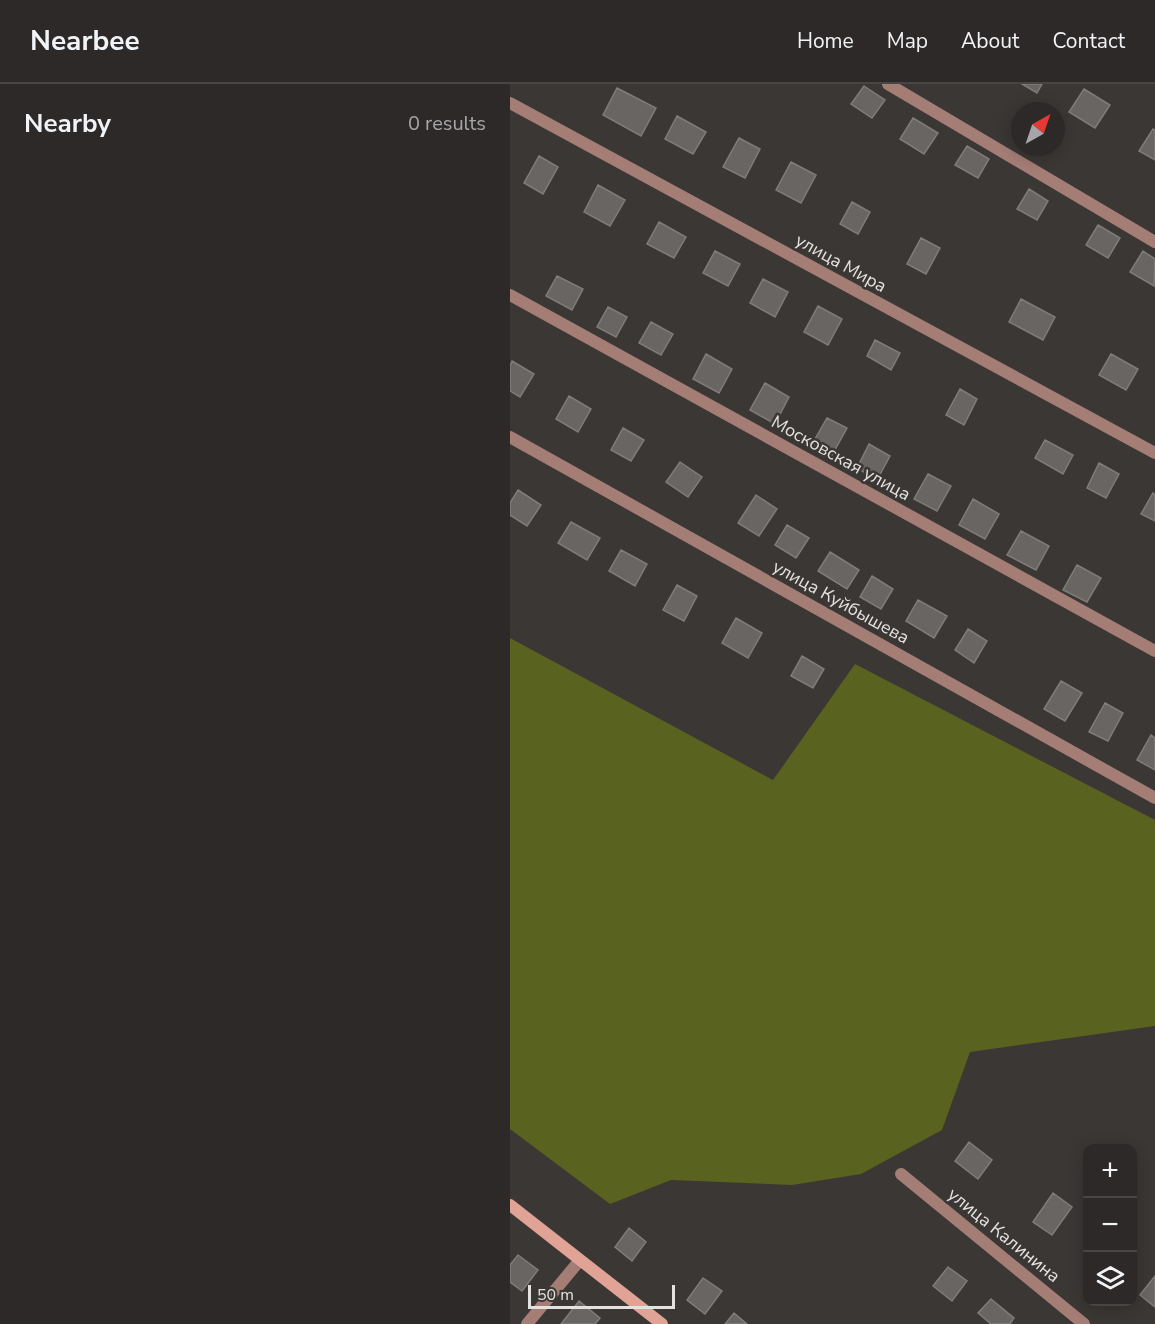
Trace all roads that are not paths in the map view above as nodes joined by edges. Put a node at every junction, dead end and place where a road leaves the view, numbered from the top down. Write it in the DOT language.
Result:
graph roads {
  1 [pos="888,84"];
  2 [pos="510,103"];
  3 [pos="1155,242"];
  4 [pos="510,295"];
  5 [pos="510,437"];
  6 [pos="1155,453"];
  7 [pos="1155,651"];
  8 [pos="1155,798"];
  9 [pos="901,1174"];
  10 [pos="510,1206"];
  11 [pos="580,1260"];
  12 [pos="527,1324"];
  13 [pos="662,1324"];
  14 [pos="1084,1324"];
  1 -- 3 [label="street"];
  2 -- 6 [label="street, улица Мира"];
  4 -- 7 [label="street, Московская улица"];
  5 -- 8 [label="street, улица Куйбышева"];
  9 -- 14 [label="street, улица Калинина"];
  10 -- 11 [label="main road"];
  11 -- 12 [label="street"];
  11 -- 13 [label="main road"];
}
